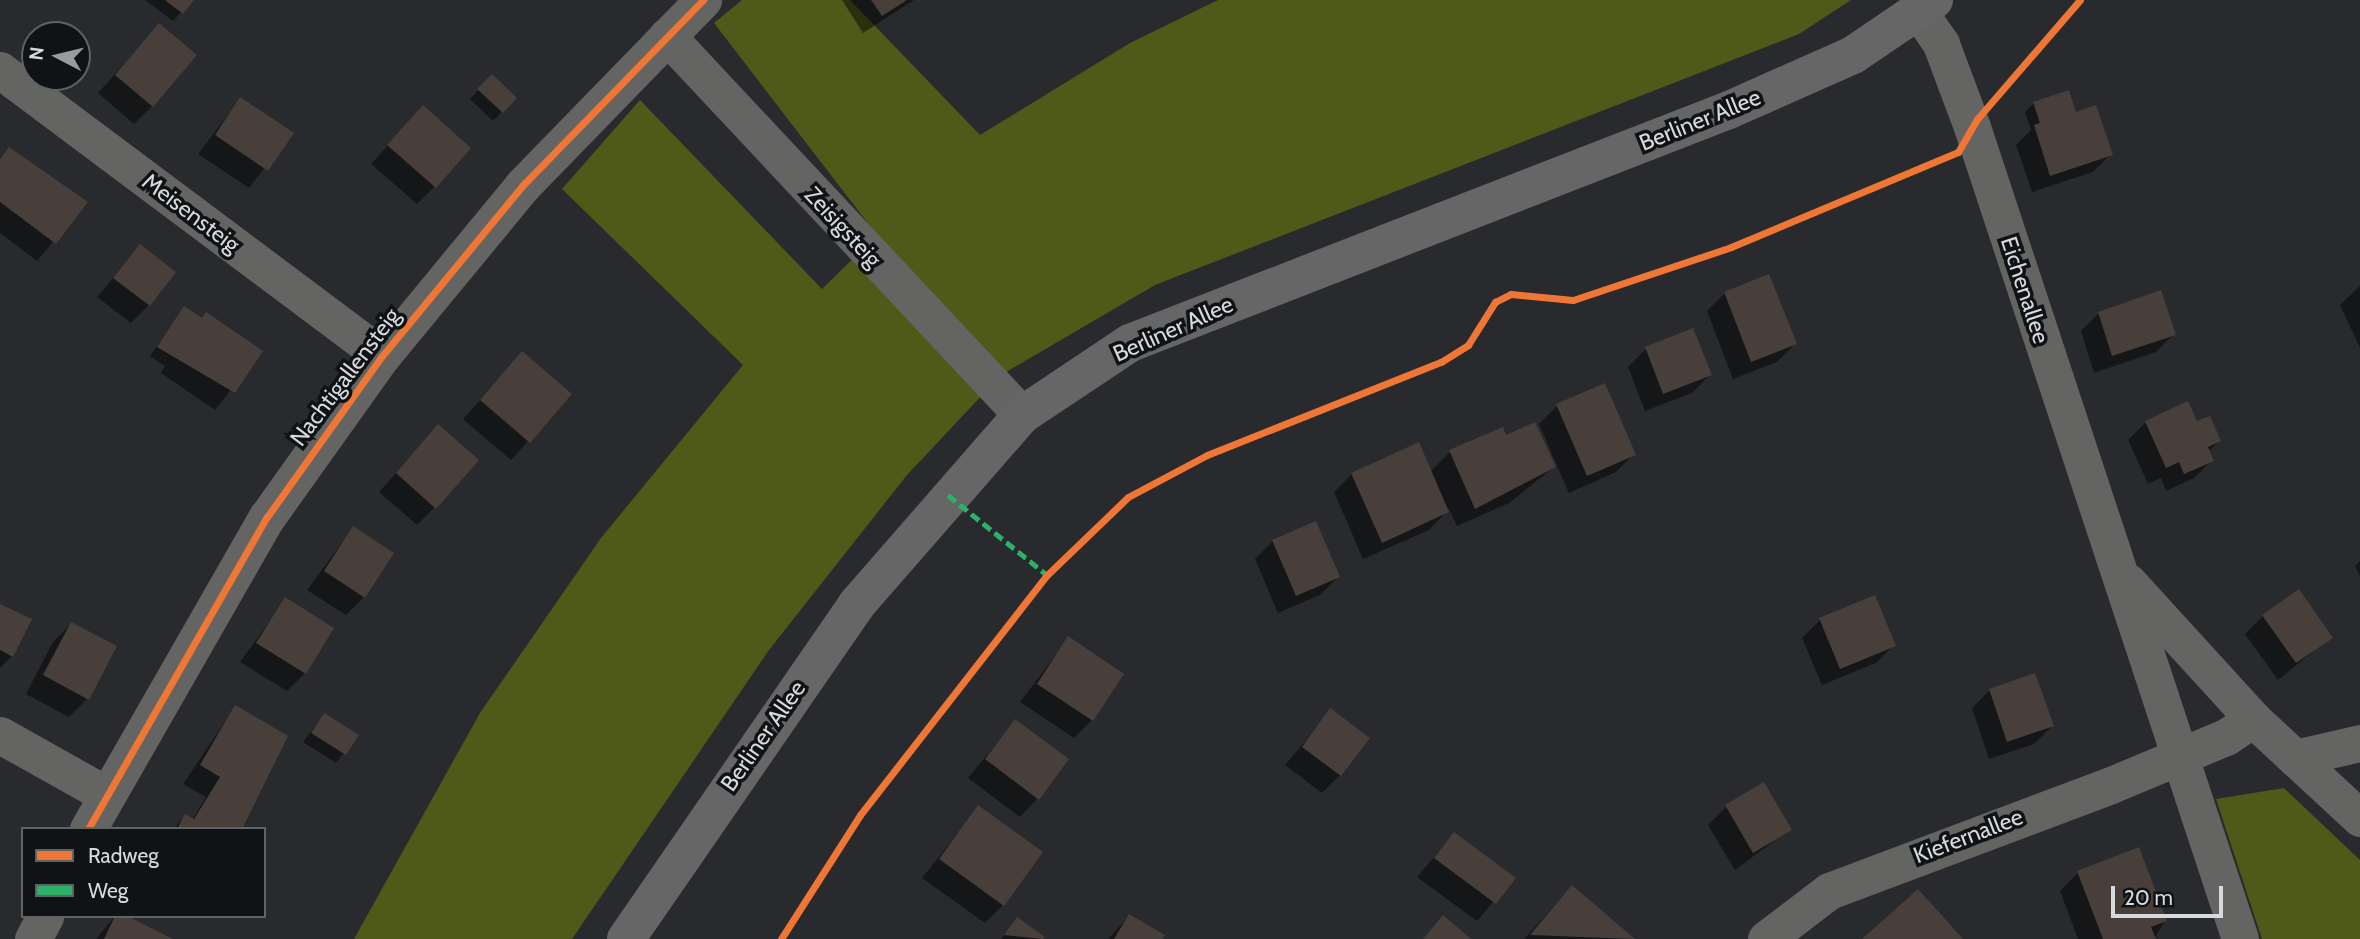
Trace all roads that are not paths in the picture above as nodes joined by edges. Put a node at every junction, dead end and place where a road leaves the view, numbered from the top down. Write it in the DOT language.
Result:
graph roads {
  1 [pos="703,0"];
  2 [pos="1928,7"];
  3 [pos="667,36"];
  4 [pos="0,70"];
  5 [pos="382,356"];
  6 [pos="1022,415"];
  7 [pos="2118,570"];
  8 [pos="2253,719"];
  9 [pos="0,735"];
  10 [pos="2360,743"];
  11 [pos="2180,753"];
  12 [pos="2295,758"];
  13 [pos="105,794"];
  14 [pos="2360,818"];
  15 [pos="89,827"];
  16 [pos="43,918"];
  17 [pos="33,939"];
  18 [pos="626,939"];
  19 [pos="1766,939"];
  20 [pos="2240,939"];
  1 -- 3 [label="street, Nachtigallensteig"];
  2 -- 6 [label="main road, Berliner Allee"];
  2 -- 7 [label="street, Eichenallee"];
  3 -- 5 [label="street, Nachtigallensteig"];
  3 -- 6 [label="street, Zeisigsteig"];
  4 -- 5 [label="street, Meisensteig"];
  5 -- 13 [label="street, Nachtigallensteig"];
  6 -- 18 [label="main road, Berliner Allee"];
  7 -- 8 [label="street, Eichenallee"];
  7 -- 11 [label="street, Eichenallee"];
  8 -- 11 [label="street"];
  8 -- 12 [label="street, Eichenallee"];
  9 -- 13 [label="street"];
  10 -- 12 [label="street"];
  11 -- 19 [label="street, Kiefernallee"];
  11 -- 20 [label="street, Eichenallee"];
  12 -- 14 [label="street, Eichenallee"];
  13 -- 15 [label="street, Nachtigallensteig"];
  16 -- 17 [label="street"];
}
